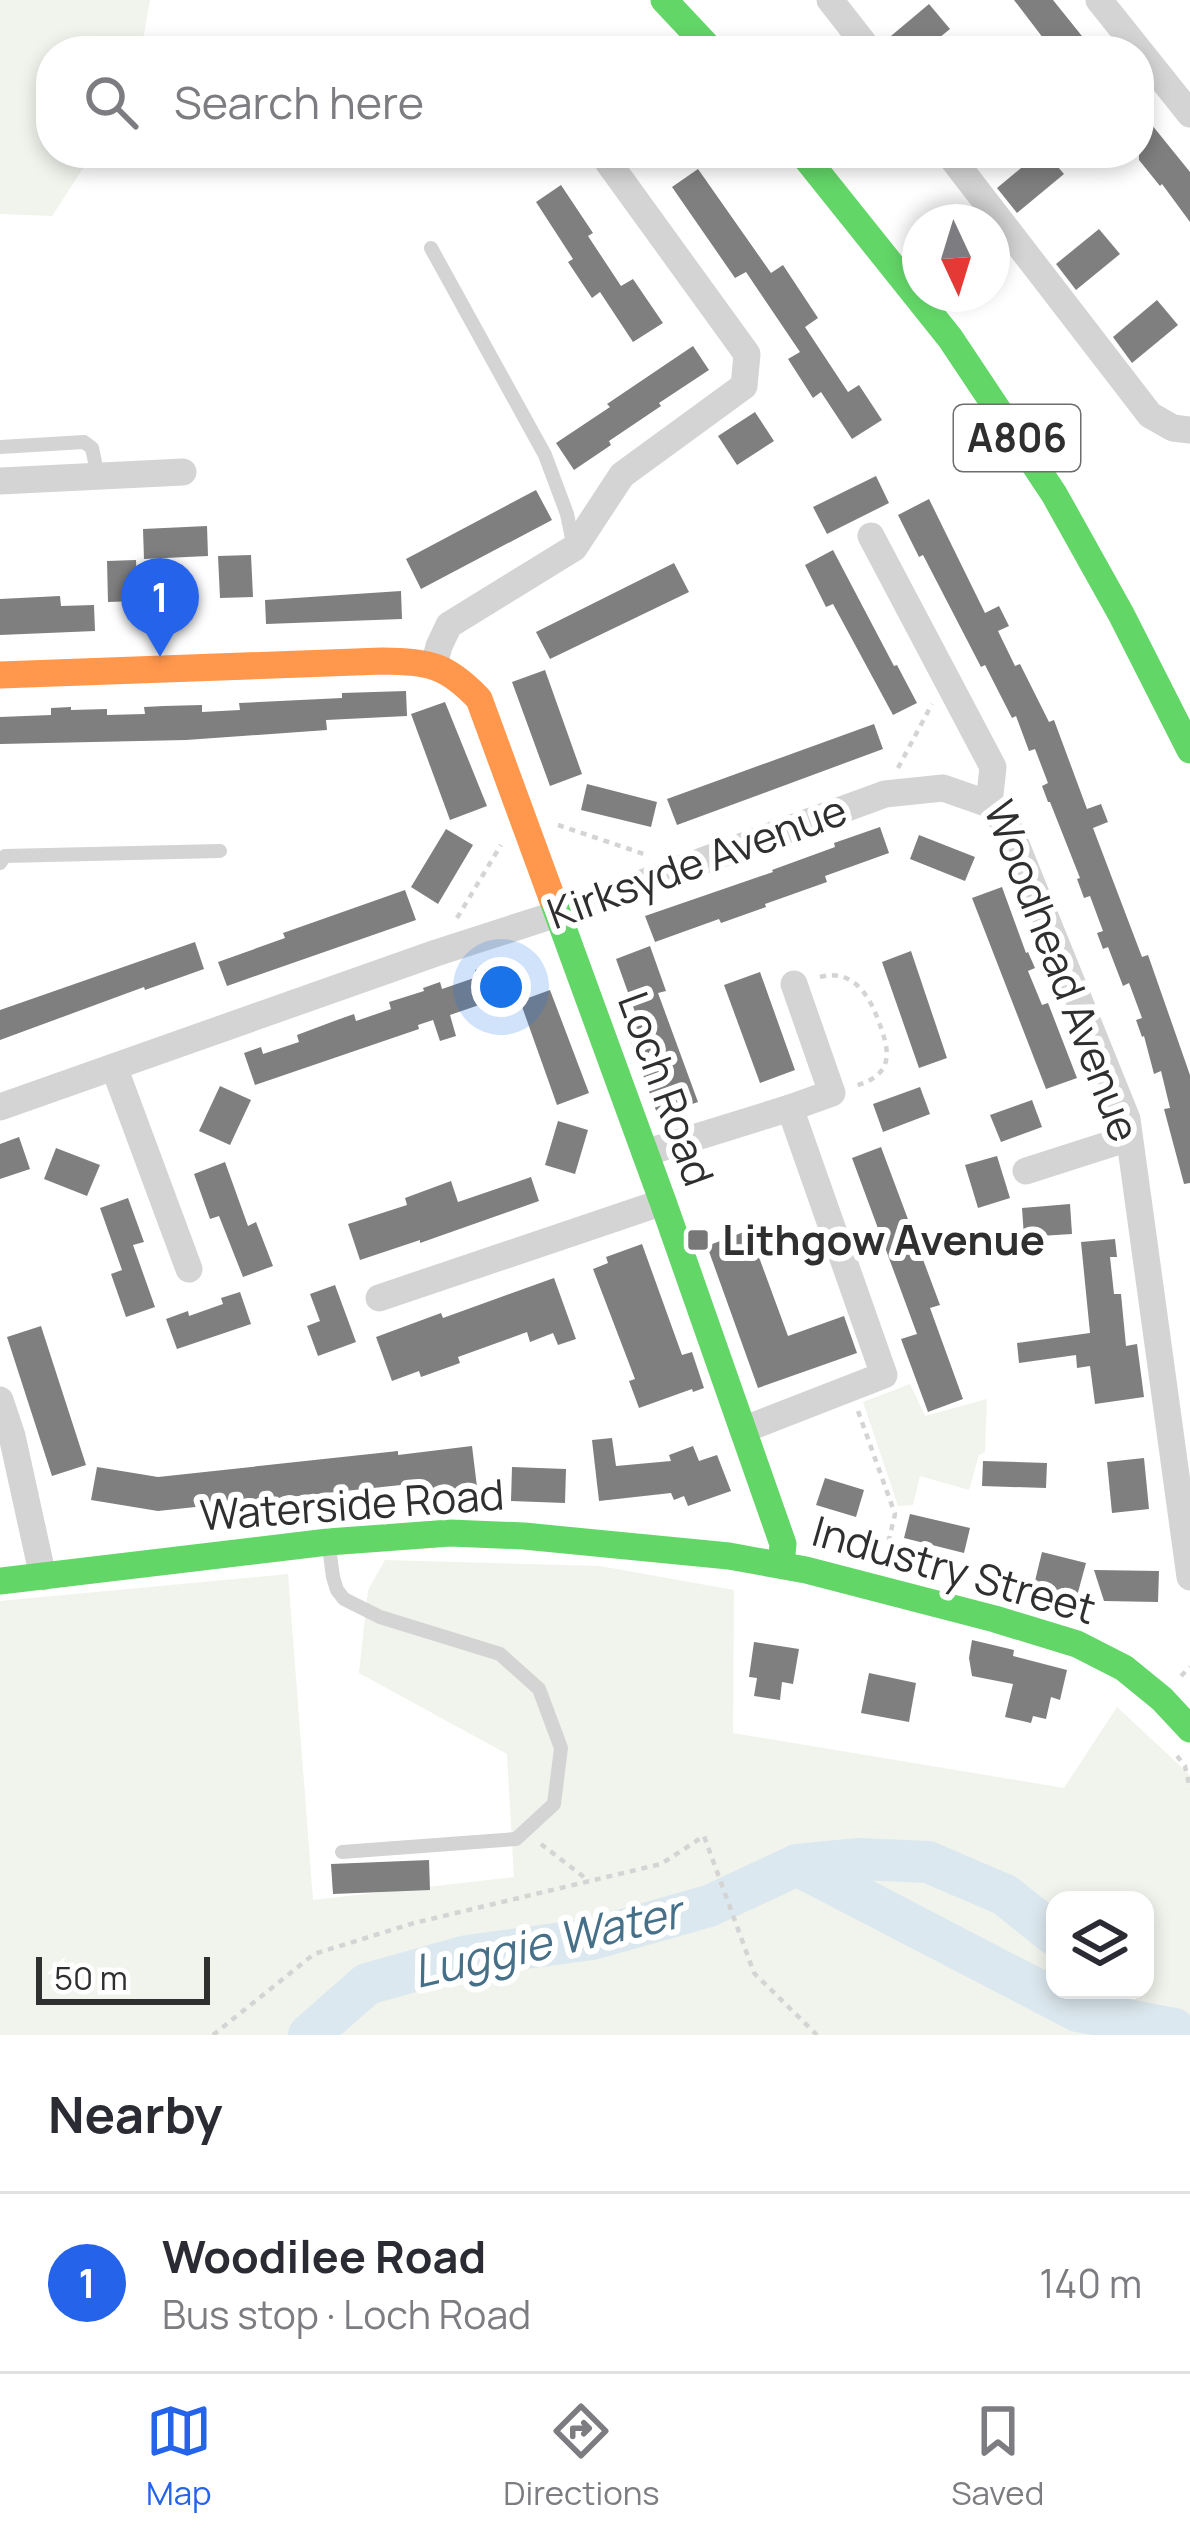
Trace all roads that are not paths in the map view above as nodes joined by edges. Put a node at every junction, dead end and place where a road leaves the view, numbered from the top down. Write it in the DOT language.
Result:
graph roads {
  1 [pos="664,0"];
  2 [pos="830,0"];
  3 [pos="1105,2"];
  4 [pos="698,36"];
  5 [pos="858,36"];
  6 [pos="1131,36"];
  7 [pos="1154,67"];
  8 [pos="1190,114"];
  9 [pos="612,168"];
  10 [pos="814,168"];
  11 [pos="960,168"];
  12 [pos="431,248"];
  13 [pos="1190,430"];
  14 [pos="0,447"];
  15 [pos="183,472"];
  16 [pos="98,476"];
  17 [pos="0,481"];
  18 [pos="872,536"];
  19 [pos="574,548"];
  20 [pos="435,662"];
  21 [pos="0,675"];
  22 [pos="1190,749"];
  23 [pos="989,804"];
  24 [pos="220,850"];
  25 [pos="0,863"];
  26 [pos="556,914"];
  27 [pos="794,984"];
  28 [pos="114,1067"];
  29 [pos="0,1108"];
  30 [pos="790,1108"];
  31 [pos="1129,1138"];
  32 [pos="645,1153"];
  33 [pos="1027,1171"];
  34 [pos="663,1202"];
  35 [pos="189,1269"];
  36 [pos="379,1298"];
  37 [pos="0,1400"];
  38 [pos="743,1430"];
  39 [pos="328,1542"];
  40 [pos="781,1564"];
  41 [pos="43,1577"];
  42 [pos="1190,1577"];
  43 [pos="0,1581"];
  44 [pos="1190,1729"];
  45 [pos="342,1852"];
  1 -- 4 [label="main road"];
  2 -- 5 [label="street"];
  3 -- 6 [label="street"];
  7 -- 8 [label="street"];
  9 -- 19 [label="street"];
  10 -- 22 [label="main road, A806"];
  11 -- 13 [label="street"];
  12 -- 19 [label="lane"];
  14 -- 16 [label="lane"];
  15 -- 16 [label="street"];
  16 -- 17 [label="street"];
  18 -- 23 [label="street, Woodhead Avenue"];
  19 -- 20 [label="street"];
  20 -- 21 [label="main road"];
  20 -- 26 [label="main road, Loch Road"];
  23 -- 26 [label="street, Kirksyde Avenue"];
  23 -- 31 [label="street, Woodhead Avenue"];
  24 -- 25 [label="lane"];
  26 -- 28 [label="street, Kirksyde Avenue"];
  26 -- 32 [label="main road, Loch Road"];
  27 -- 30 [label="street"];
  28 -- 29 [label="street, Kirksyde Avenue"];
  28 -- 35 [label="street"];
  30 -- 32 [label="street"];
  30 -- 38 [label="street"];
  31 -- 33 [label="street"];
  31 -- 42 [label="street, Woodhead Avenue"];
  32 -- 34 [label="main road, Loch Road"];
  34 -- 36 [label="street"];
  34 -- 38 [label="main road, Loch Road"];
  37 -- 41 [label="street"];
  38 -- 40 [label="main road, Loch Road"];
  39 -- 40 [label="main road, Waterside Road"];
  39 -- 41 [label="main road, Waterside Road"];
  39 -- 45 [label="lane"];
  40 -- 44 [label="main road, Industry Street"];
  41 -- 43 [label="main road, Waterside Road"];
}
